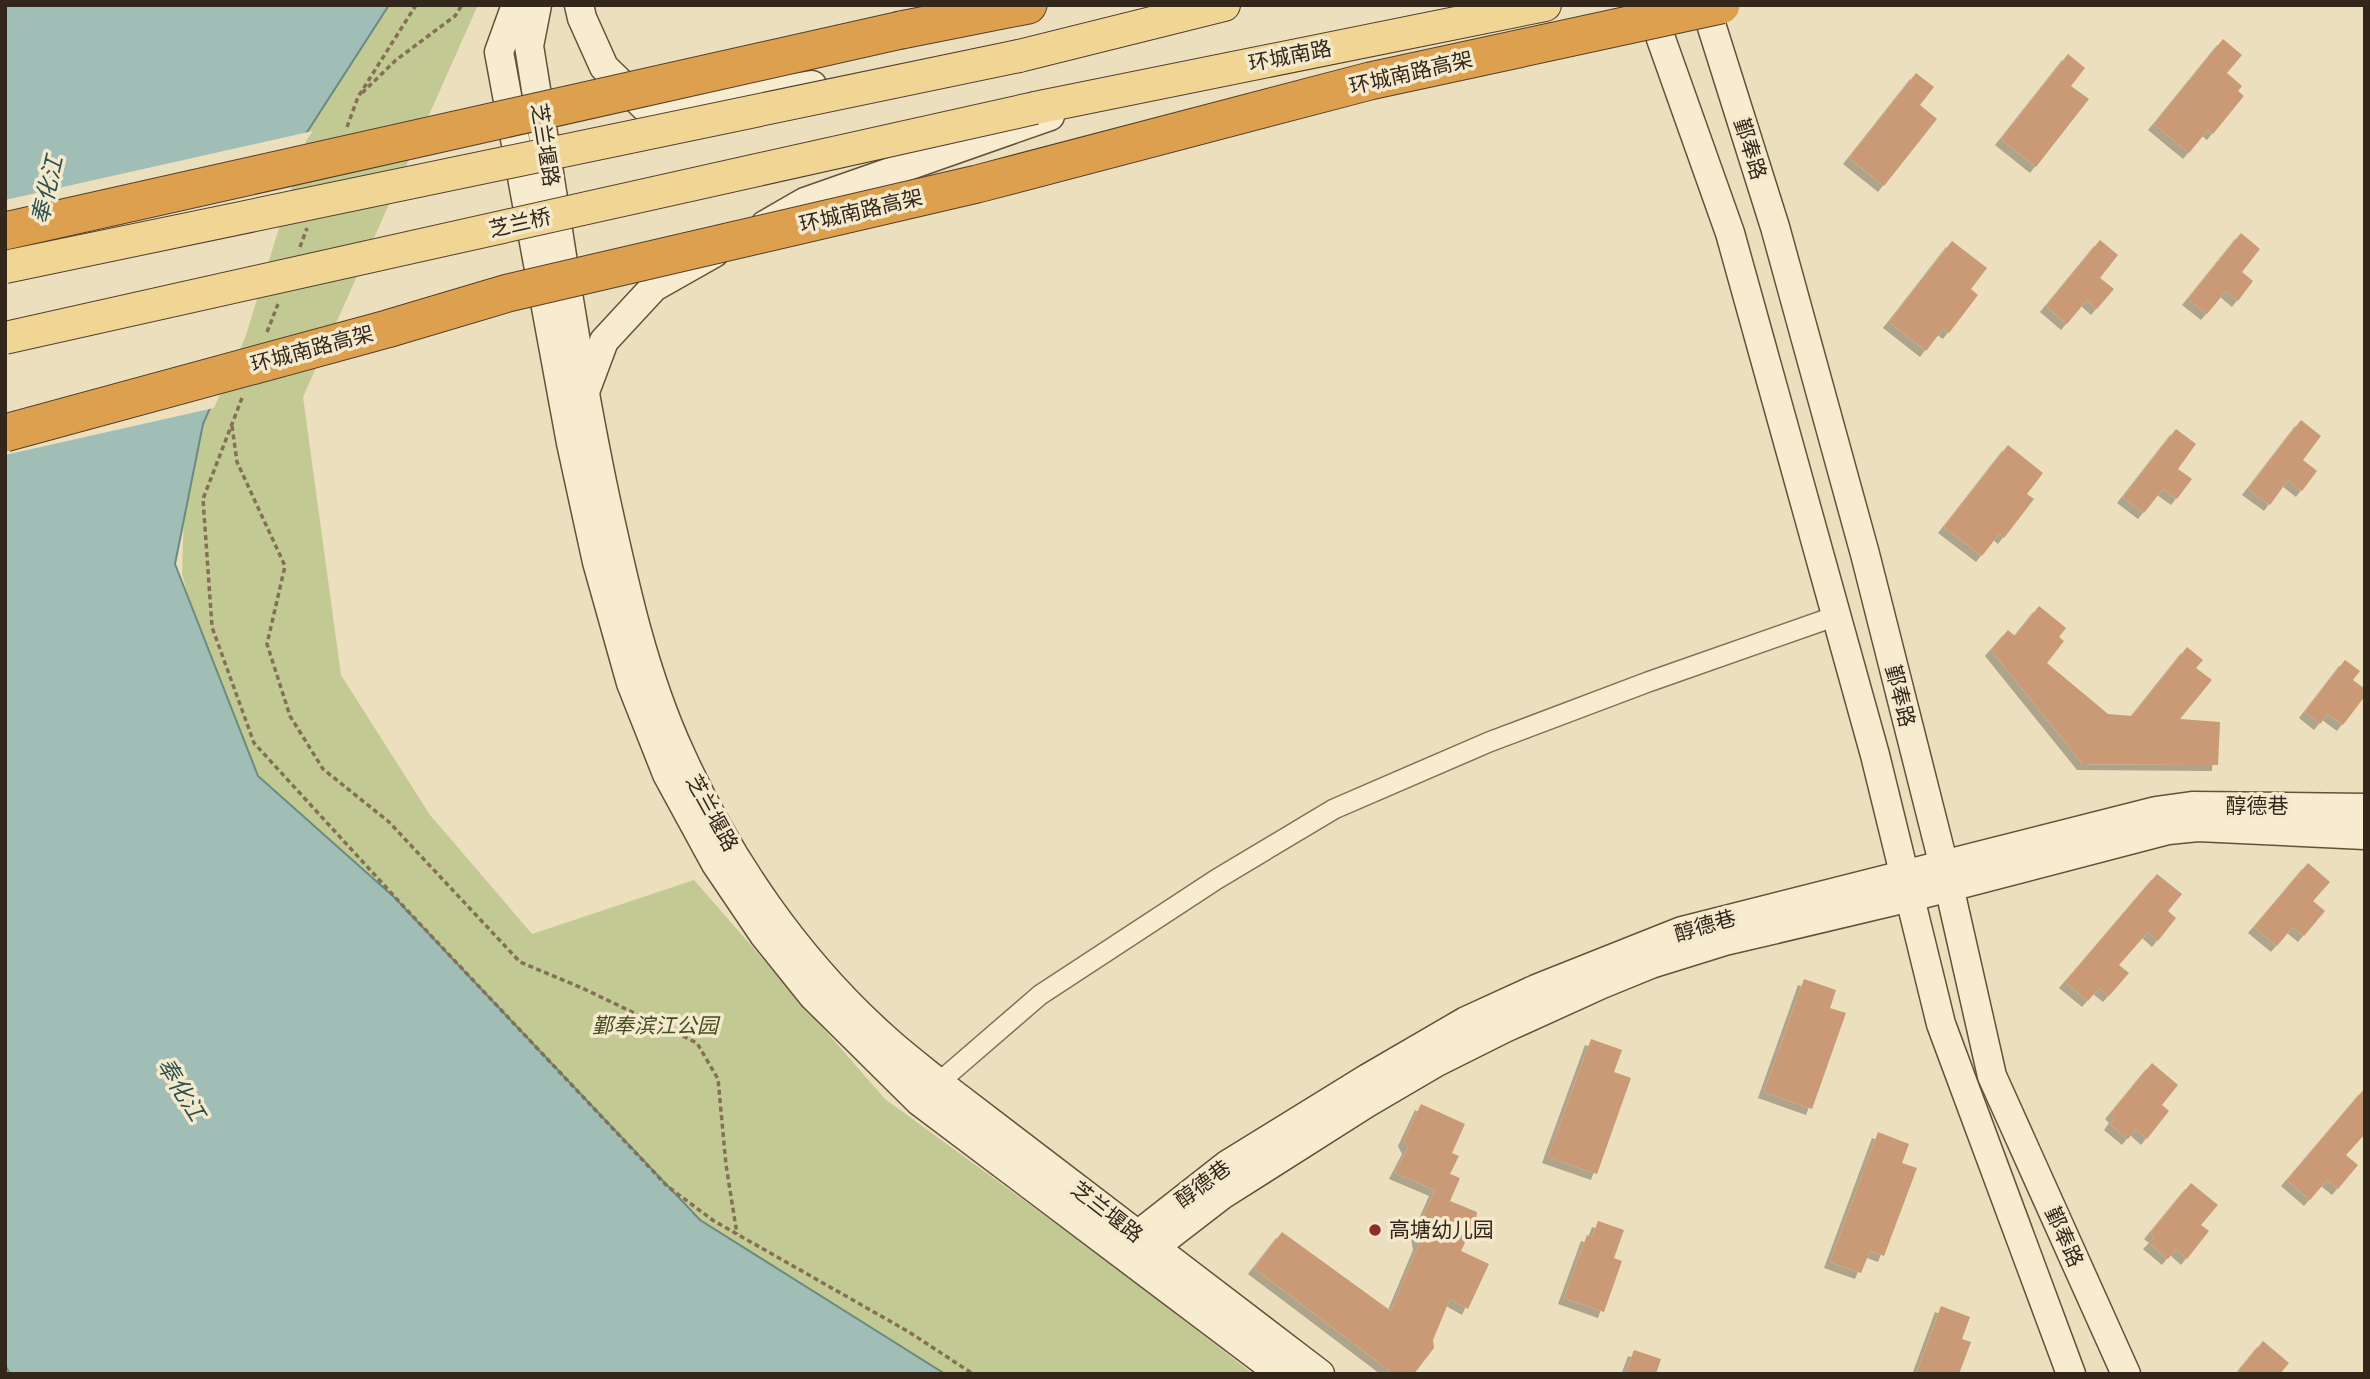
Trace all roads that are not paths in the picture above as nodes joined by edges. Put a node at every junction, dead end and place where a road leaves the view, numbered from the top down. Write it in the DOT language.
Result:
graph roads {
  1 [pos="516,5"];
  2 [pos="537,5"];
  3 [pos="579,5"];
  4 [pos="1028,5"];
  5 [pos="1224,5"];
  6 [pos="1545,5"];
  7 [pos="1649,5"];
  8 [pos="1705,5"];
  9 [pos="1721,5"];
  10 [pos="1019,56"];
  11 [pos="1127,89"];
  12 [pos="1035,108"];
  13 [pos="5,231"];
  14 [pos="5,267"];
  15 [pos="5,338"];
  16 [pos="585,392"];
  17 [pos="5,433"];
  18 [pos="1836,616"];
  19 [pos="2365,808"];
  20 [pos="2365,835"];
  21 [pos="1946,875"];
  22 [pos="1908,886"];
  23 [pos="929,1092"];
  24 [pos="1136,1249"];
  25 [pos="1281,1374"];
  26 [pos="1320,1374"];
  27 [pos="2071,1374"];
  28 [pos="2126,1374"];
  1 -- 23 [label="street, 芝兰堰路"];
  2 -- 16 [label="street, 芝兰堰路"];
  3 -- 10 [label="street"];
  4 -- 13 [label="highway, bridge"];
  5 -- 10 [label="main road"];
  6 -- 11 [label="main road, 环城南路"];
  7 -- 18 [label="street, 鄞奉路"];
  8 -- 21 [label="street, 鄞奉路"];
  9 -- 17 [label="highway, 环城南路高架, bridge"];
  10 -- 14 [label="main road, bridge"];
  11 -- 12 [label="main road, 环城南路"];
  11 -- 16 [label="street"];
  12 -- 15 [label="main road, 芝兰桥, bridge"];
  16 -- 23 [label="street, 芝兰堰路"];
  18 -- 22 [label="street, 鄞奉路"];
  18 -- 23 [label="street"];
  19 -- 21 [label="street, 醇德巷"];
  20 -- 21 [label="street, 醇德巷"];
  21 -- 22 [label="street, 醇德巷"];
  21 -- 28 [label="street, 鄞奉路"];
  22 -- 24 [label="street, 醇德巷"];
  22 -- 27 [label="street, 鄞奉路"];
  23 -- 24 [label="street, 芝兰堰路"];
  24 -- 25 [label="street, 芝兰堰路"];
  24 -- 26 [label="street, 芝兰堰路"];
}
